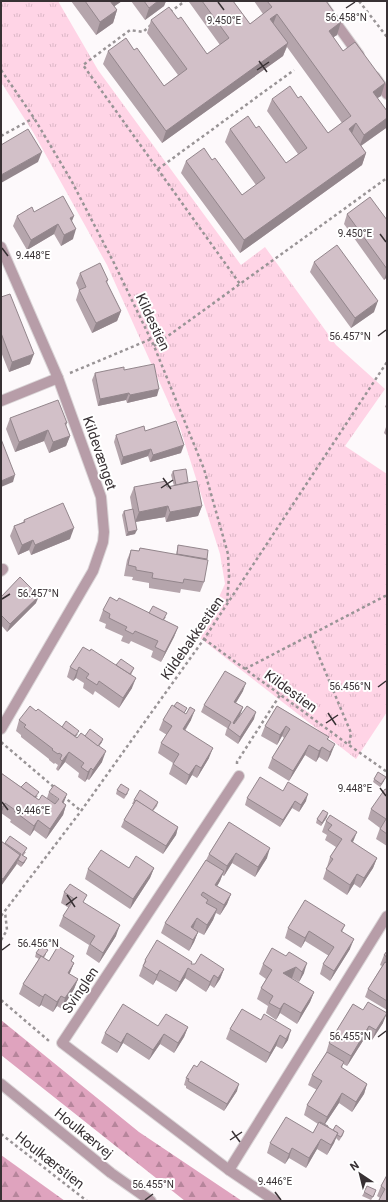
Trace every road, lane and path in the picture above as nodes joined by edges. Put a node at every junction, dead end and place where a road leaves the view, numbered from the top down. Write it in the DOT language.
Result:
graph roads {
  1 [pos="185,1"];
  2 [pos="320,1"];
  3 [pos="359,1"];
  4 [pos="167,14"];
  5 [pos="155,23"];
  6 [pos="387,37"];
  7 [pos="1,70"];
  8 [pos="294,70"];
  9 [pos="387,94"];
  10 [pos="34,118"];
  11 [pos="1,136"];
  12 [pos="158,169"];
  13 [pos="387,178"];
  14 [pos="1,247"];
  15 [pos="240,284"];
  16 [pos="151,339"];
  17 [pos="154,346"];
  18 [pos="387,362"];
  19 [pos="58,378"];
  20 [pos="1,401"];
  21 [pos="387,595"];
  22 [pos="227,605"];
  23 [pos="310,635"];
  24 [pos="204,639"];
  25 [pos="245,669"];
  26 [pos="280,695"];
  27 [pos="1,729"];
  28 [pos="1,741"];
  29 [pos="349,745"];
  30 [pos="387,772"];
  31 [pos="239,776"];
  32 [pos="81,811"];
  33 [pos="5,912"];
  34 [pos="1,916"];
  35 [pos="387,916"];
  36 [pos="1,940"];
  37 [pos="1,1000"];
  38 [pos="62,1043"];
  39 [pos="1,1084"];
  40 [pos="1,1134"];
  41 [pos="229,1170"];
  42 [pos="87,1201"];
  43 [pos="151,1201"];
  44 [pos="275,1201"];
  1 -- 4 [label="path"];
  2 -- 9 [label="street"];
  3 -- 6 [label="path"];
  5 -- 12 [label="path"];
  7 -- 10 [label="path, Kildestien"];
  8 -- 12 [label="path"];
  10 -- 11 [label="path"];
  10 -- 16 [label="path, Kildestien"];
  12 -- 15 [label="path"];
  13 -- 15 [label="path"];
  14 -- 19 [label="street, Kildevænget"];
  15 -- 17 [label="path"];
  16 -- 17 [label="path, Kildestien"];
  16 -- 19 [label="path"];
  17 -- 22 [label="path, Kildestien"];
  18 -- 22 [label="path, Kildebakkestien"];
  19 -- 20 [label="street"];
  19 -- 27 [label="street, Kildevænget"];
  21 -- 23 [label="path"];
  22 -- 24 [label="path, Kildebakkestien"];
  23 -- 25 [label="path"];
  23 -- 29 [label="path"];
  24 -- 25 [label="path, Kildestien"];
  24 -- 32 [label="path, Kildebakkestien"];
  25 -- 26 [label="path, Kildestien"];
  26 -- 29 [label="path, Kildestien"];
  26 -- 31 [label="path"];
  28 -- 32 [label="path"];
  29 -- 30 [label="path, Kildestien"];
  31 -- 38 [label="street, Svinglen"];
  32 -- 33 [label="path, Kildebakkestien"];
  33 -- 34 [label="path, Kildebakkestien"];
  33 -- 36 [label="path"];
  35 -- 41 [label="street"];
  37 -- 38 [label="path"];
  38 -- 41 [label="street"];
  39 -- 43 [label="street, Houlkærvej"];
  40 -- 42 [label="path, Houlkærstien"];
  41 -- 44 [label="street"];
}
